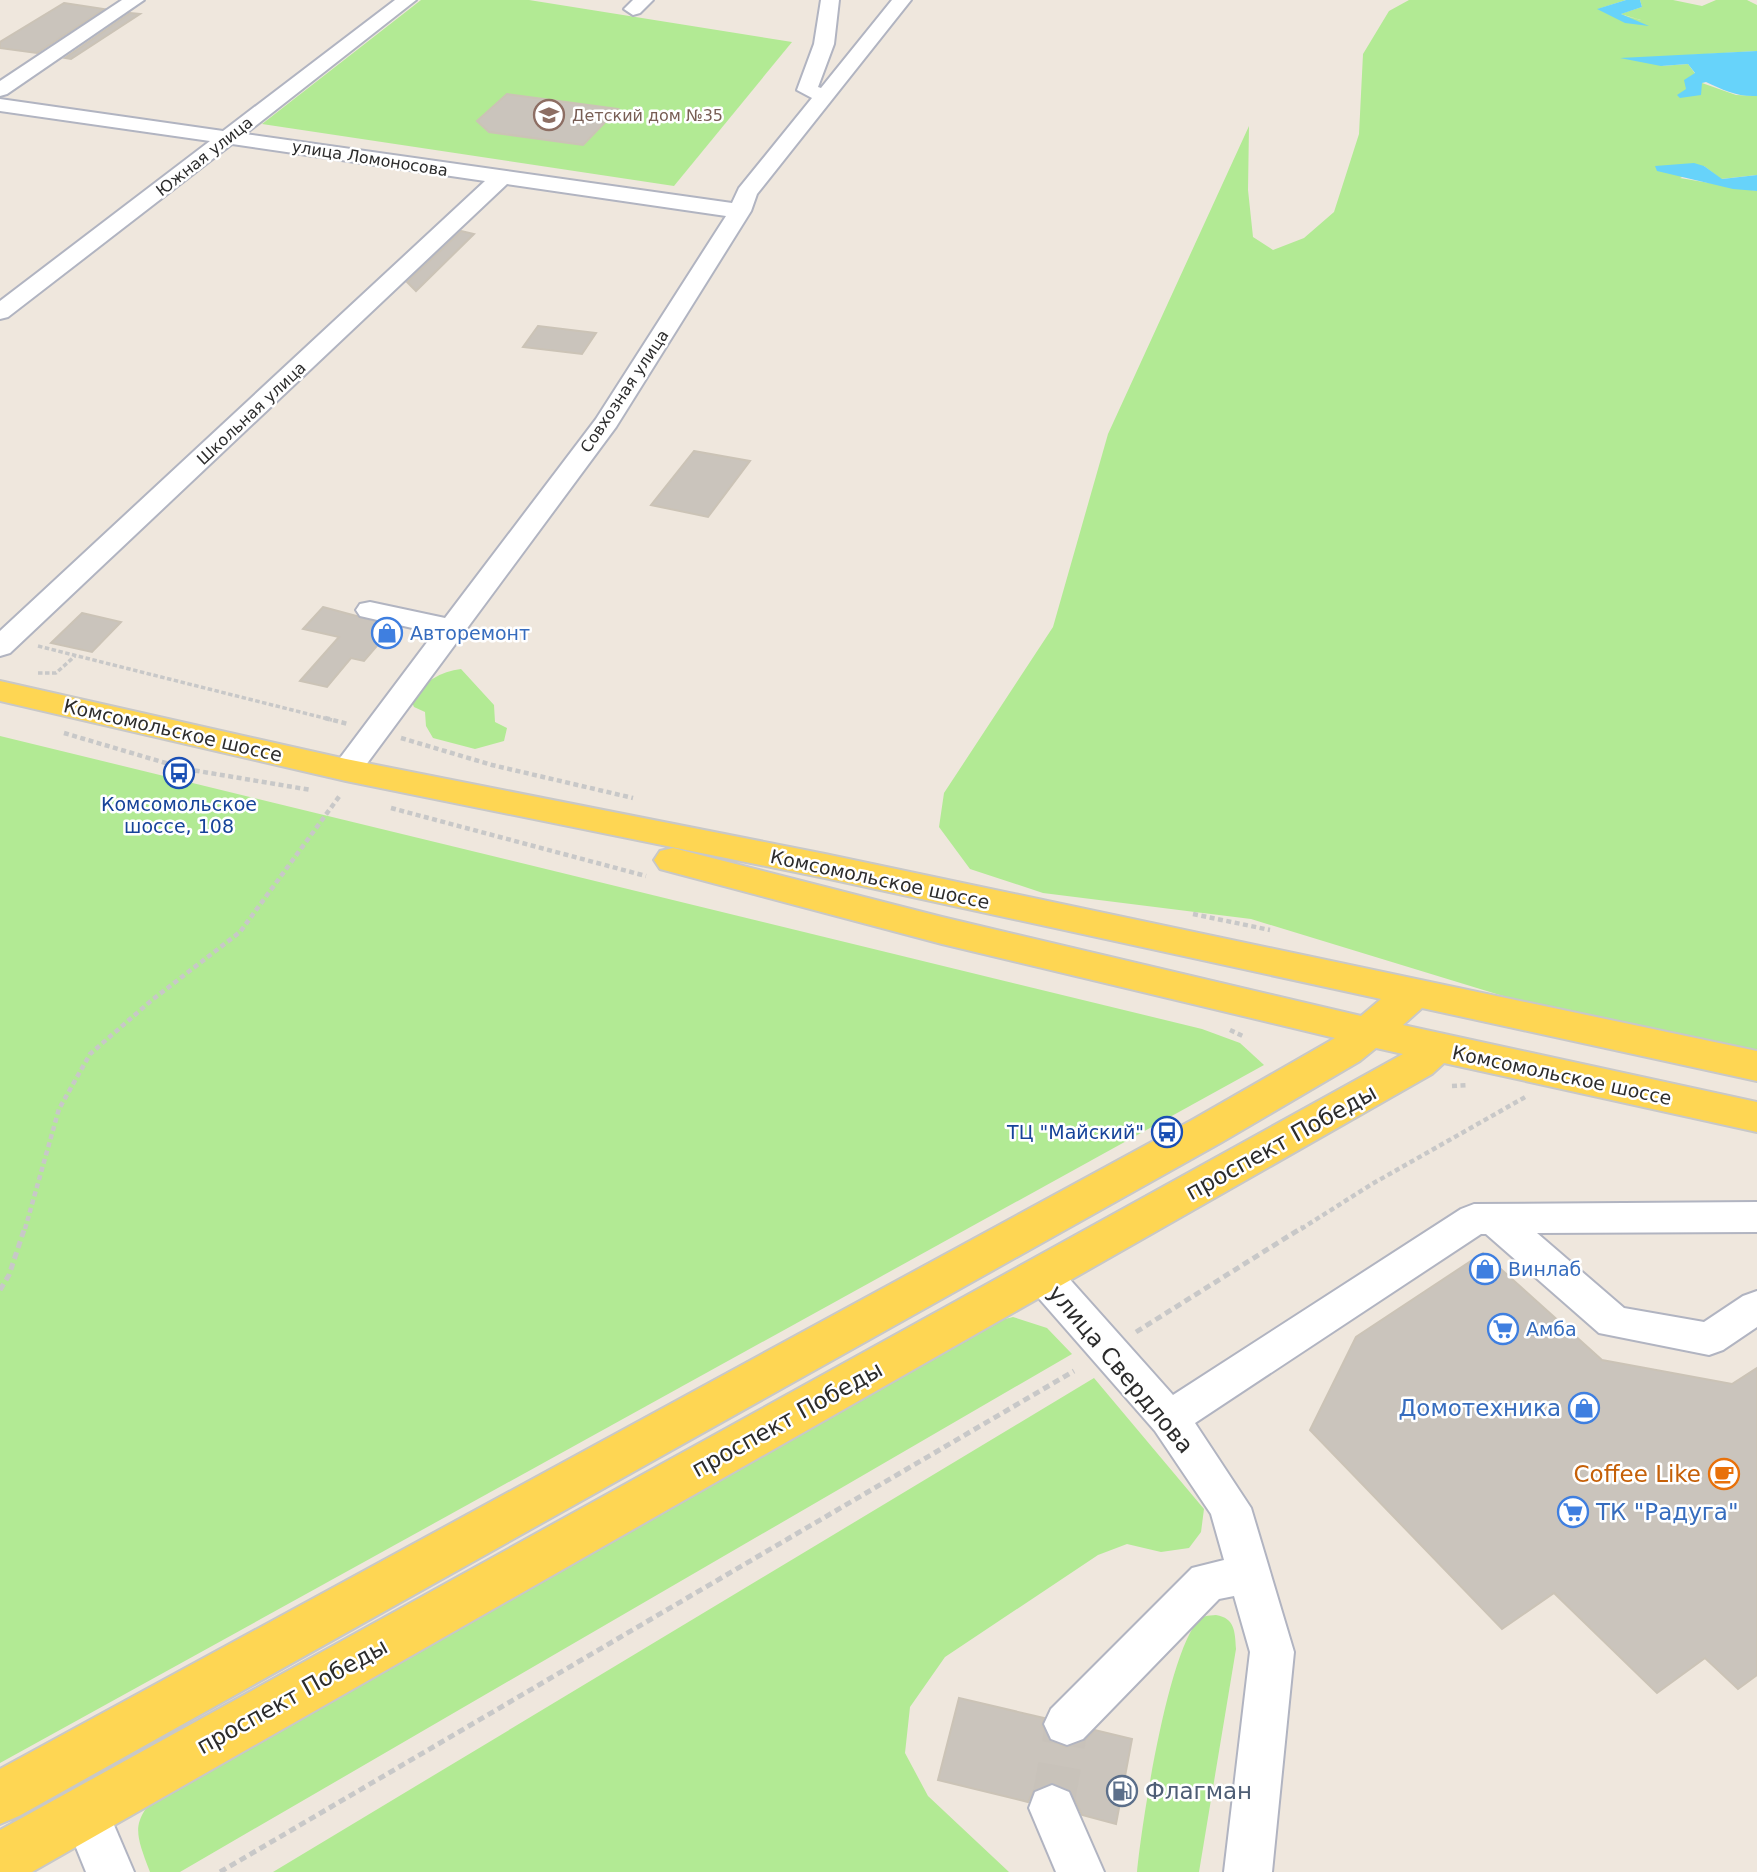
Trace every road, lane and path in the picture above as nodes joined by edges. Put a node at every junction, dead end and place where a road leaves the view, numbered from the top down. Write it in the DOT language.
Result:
graph roads {
  1 [pos="135,0"];
  2 [pos="407,0"];
  3 [pos="830,0"];
  4 [pos="902,0"];
  5 [pos="0,90"];
  6 [pos="825,96"];
  7 [pos="0,105"];
  8 [pos="229,137"];
  9 [pos="501,178"];
  10 [pos="740,211"];
  11 [pos="0,313"];
  12 [pos="370,610"];
  13 [pos="450,628"];
  14 [pos="5,643"];
  15 [pos="76,655"];
  16 [pos="33,672"];
  17 [pos="0,691"];
  18 [pos="52,729"];
  19 [pos="377,731"];
  20 [pos="338,789"];
  21 [pos="639,800"];
  22 [pos="382,805"];
  23 [pos="650,877"];
  24 [pos="819,882"];
  25 [pos="1413,994"];
  26 [pos="1220,1025"];
  27 [pos="1367,1033"];
  28 [pos="1245,1037"];
  29 [pos="1434,1048"];
  30 [pos="1757,1066"];
  31 [pos="1537,1090"];
  32 [pos="1757,1117"];
  33 [pos="1757,1217"];
  34 [pos="1495,1219"];
  35 [pos="1010,1240"];
  36 [pos="1043,1276"];
  37 [pos="0,1290"];
  38 [pos="1757,1307"];
  39 [pos="1132,1334"];
  40 [pos="1074,1371"];
  41 [pos="1169,1419"];
  42 [pos="1251,1574"];
  43 [pos="1067,1724"];
  44 [pos="64,1763"];
  45 [pos="0,1798"];
  46 [pos="1052,1808"];
  47 [pos="85,1813"];
  48 [pos="0,1860"];
  49 [pos="110,1872"];
  50 [pos="220,1872"];
  51 [pos="1080,1872"];
  52 [pos="1248,1872"];
  1 -- 5 [label="street"];
  2 -- 8 [label="street, Южная улица"];
  3 -- 6 [label="street"];
  4 -- 6 [label="street, Совхозная улица"];
  6 -- 10 [label="street, Совхозная улица"];
  7 -- 8 [label="street, улица Ломоносова"];
  8 -- 9 [label="street, улица Ломоносова"];
  8 -- 11 [label="street, Южная улица"];
  9 -- 10 [label="street, улица Ломоносова"];
  9 -- 14 [label="street, Школьная улица"];
  10 -- 13 [label="street, Совхозная улица"];
  12 -- 13 [label="street"];
  13 -- 19 [label="street, Совхозная улица"];
  14 -- 15 [label="path"];
  15 -- 16 [label="path"];
  15 -- 19 [label="path"];
  17 -- 20 [label="main road, Комсомольское шоссе"];
  18 -- 20 [label="path"];
  19 -- 20 [label="street, Совхозная улица"];
  19 -- 21 [label="path"];
  20 -- 24 [label="main road, Комсомольское шоссе"];
  20 -- 37 [label="path"];
  22 -- 23 [label="path"];
  24 -- 25 [label="main road, Комсомольское шоссе"];
  24 -- 27 [label="main road, Комсомольское шоссе"];
  25 -- 27 [label="main road"];
  25 -- 29 [label="main road"];
  25 -- 30 [label="main road, Комсомольское шоссе"];
  26 -- 28 [label="path"];
  27 -- 29 [label="main road, Комсомольское шоссе"];
  27 -- 35 [label="main road"];
  29 -- 32 [label="main road, Комсомольское шоссе"];
  29 -- 36 [label="main road, проспект Победы"];
  31 -- 39 [label="path"];
  33 -- 34 [label="street"];
  34 -- 38 [label="street"];
  34 -- 41 [label="street"];
  35 -- 36 [label="main road, улица Свердлова"];
  35 -- 44 [label="main road"];
  36 -- 41 [label="street, улица Свердлова"];
  36 -- 47 [label="main road, проспект Победы"];
  40 -- 50 [label="path"];
  41 -- 42 [label="street, улица Свердлова"];
  42 -- 43 [label="street"];
  42 -- 52 [label="street, улица Свердлова"];
  44 -- 45 [label="main road"];
  44 -- 47 [label="main road"];
  46 -- 51 [label="street"];
  47 -- 48 [label="main road, проспект Победы"];
  47 -- 49 [label="street"];
}
